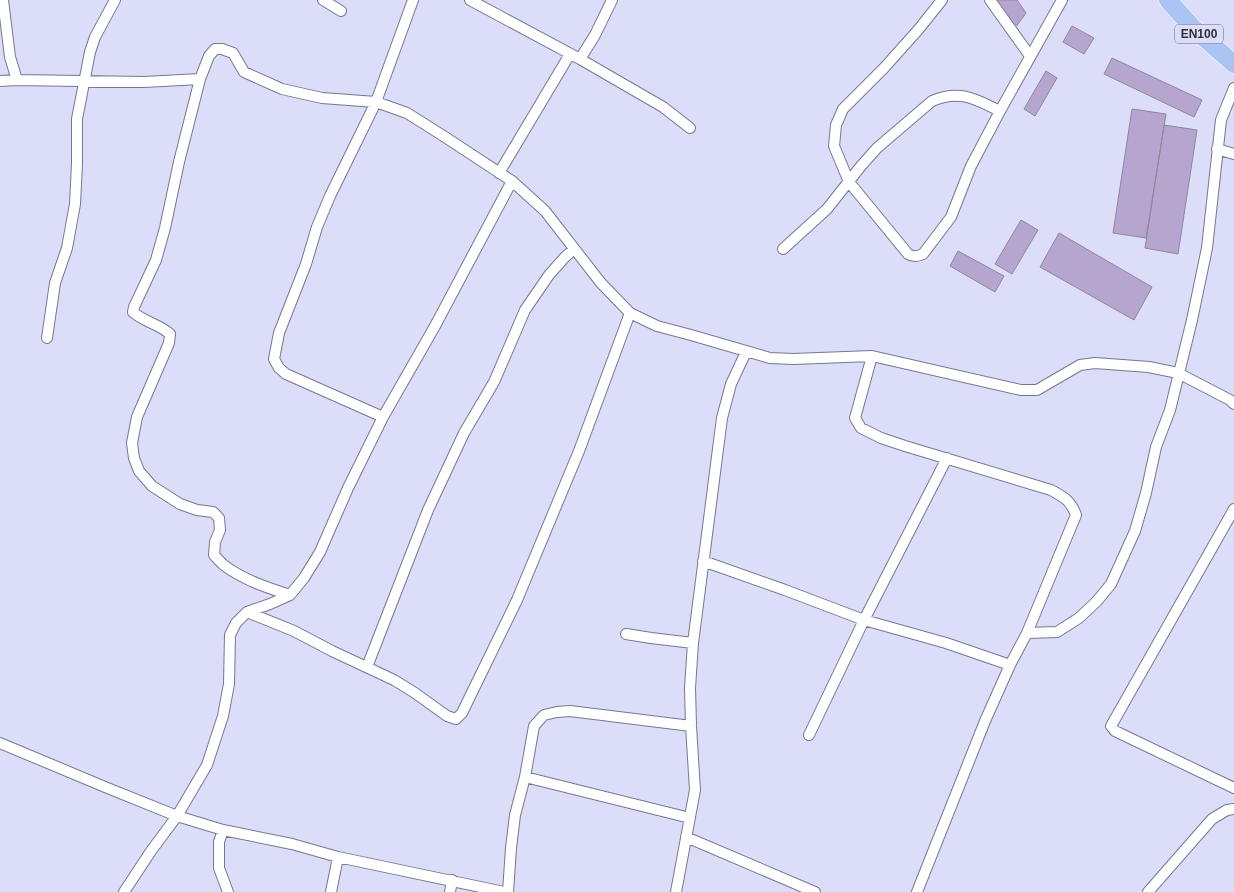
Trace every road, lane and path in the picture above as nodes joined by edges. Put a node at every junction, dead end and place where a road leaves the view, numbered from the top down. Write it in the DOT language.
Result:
graph roads {
  1 [pos="3,0"];
  2 [pos="115,0"];
  3 [pos="324,0"];
  4 [pos="413,0"];
  5 [pos="470,0"];
  6 [pos="612,0"];
  7 [pos="942,0"];
  8 [pos="990,0"];
  9 [pos="1062,0"];
  10 [pos="1168,0"];
  11 [pos="341,11"];
  12 [pos="575,56"];
  13 [pos="1030,56"];
  14 [pos="1234,64"];
  15 [pos="200,79"];
  16 [pos="17,80"];
  17 [pos="84,80"];
  18 [pos="0,81"];
  19 [pos="1234,88"];
  20 [pos="376,102"];
  21 [pos="1000,111"];
  22 [pos="690,128"];
  23 [pos="1217,149"];
  24 [pos="1234,154"];
  25 [pos="499,173"];
  26 [pos="512,181"];
  27 [pos="849,182"];
  28 [pos="574,249"];
  29 [pos="783,250"];
  30 [pos="630,313"];
  31 [pos="47,338"];
  32 [pos="746,352"];
  33 [pos="872,356"];
  34 [pos="1178,373"];
  35 [pos="1234,404"];
  36 [pos="383,417"];
  37 [pos="946,458"];
  38 [pos="1234,509"];
  39 [pos="703,561"];
  40 [pos="290,594"];
  41 [pos="247,612"];
  42 [pos="864,620"];
  43 [pos="1027,633"];
  44 [pos="626,634"];
  45 [pos="692,643"];
  46 [pos="1010,665"];
  47 [pos="367,667"];
  48 [pos="691,726"];
  49 [pos="808,735"];
  50 [pos="0,743"];
  51 [pos="524,776"];
  52 [pos="1234,788"];
  53 [pos="1234,809"];
  54 [pos="177,816"];
  55 [pos="690,818"];
  56 [pos="223,830"];
  57 [pos="686,837"];
  58 [pos="338,857"];
  59 [pos="452,880"];
  60 [pos="124,892"];
  61 [pos="228,892"];
  62 [pos="331,892"];
  63 [pos="450,892"];
  64 [pos="504,892"];
  65 [pos="508,892"];
  66 [pos="676,892"];
  67 [pos="815,892"];
  68 [pos="917,892"];
  69 [pos="1148,892"];
  1 -- 16 [label="street"];
  2 -- 17 [label="street"];
  3 -- 11 [label="street"];
  4 -- 20 [label="street"];
  5 -- 12 [label="street"];
  6 -- 12 [label="street"];
  7 -- 27 [label="street"];
  8 -- 13 [label="street"];
  9 -- 13 [label="street"];
  10 -- 14 [label="highway, EN100"];
  12 -- 22 [label="street"];
  12 -- 25 [label="street"];
  13 -- 21 [label="street"];
  15 -- 17 [label="street"];
  15 -- 20 [label="street"];
  15 -- 40 [label="street"];
  16 -- 17 [label="street"];
  16 -- 18 [label="street"];
  17 -- 31 [label="street"];
  19 -- 23 [label="street"];
  20 -- 25 [label="street"];
  20 -- 36 [label="street"];
  21 -- 27 [label="street"];
  21 -- 27 [label="street"];
  23 -- 24 [label="street"];
  23 -- 34 [label="street"];
  25 -- 26 [label="street"];
  26 -- 28 [label="street"];
  26 -- 36 [label="street"];
  27 -- 29 [label="street"];
  28 -- 30 [label="street"];
  28 -- 47 [label="street"];
  30 -- 32 [label="street"];
  30 -- 47 [label="street"];
  32 -- 33 [label="street"];
  32 -- 39 [label="street"];
  33 -- 34 [label="street"];
  33 -- 37 [label="street"];
  34 -- 35 [label="street"];
  34 -- 43 [label="street"];
  36 -- 40 [label="street"];
  37 -- 42 [label="street"];
  37 -- 43 [label="street"];
  38 -- 52 [label="street"];
  39 -- 42 [label="street"];
  39 -- 45 [label="street"];
  40 -- 41 [label="street"];
  41 -- 47 [label="street"];
  41 -- 54 [label="street"];
  42 -- 46 [label="street"];
  42 -- 49 [label="street"];
  43 -- 46 [label="street"];
  44 -- 45 [label="street"];
  45 -- 48 [label="street"];
  46 -- 68 [label="street"];
  48 -- 51 [label="street"];
  48 -- 55 [label="street"];
  50 -- 54 [label="street"];
  51 -- 55 [label="street"];
  51 -- 65 [label="street"];
  53 -- 69 [label="street"];
  54 -- 56 [label="street"];
  54 -- 60 [label="street"];
  55 -- 57 [label="street"];
  56 -- 58 [label="street"];
  56 -- 61 [label="street"];
  57 -- 66 [label="street"];
  57 -- 67 [label="street"];
  58 -- 59 [label="street"];
  58 -- 62 [label="street"];
  59 -- 63 [label="street"];
  59 -- 64 [label="street"];
}
